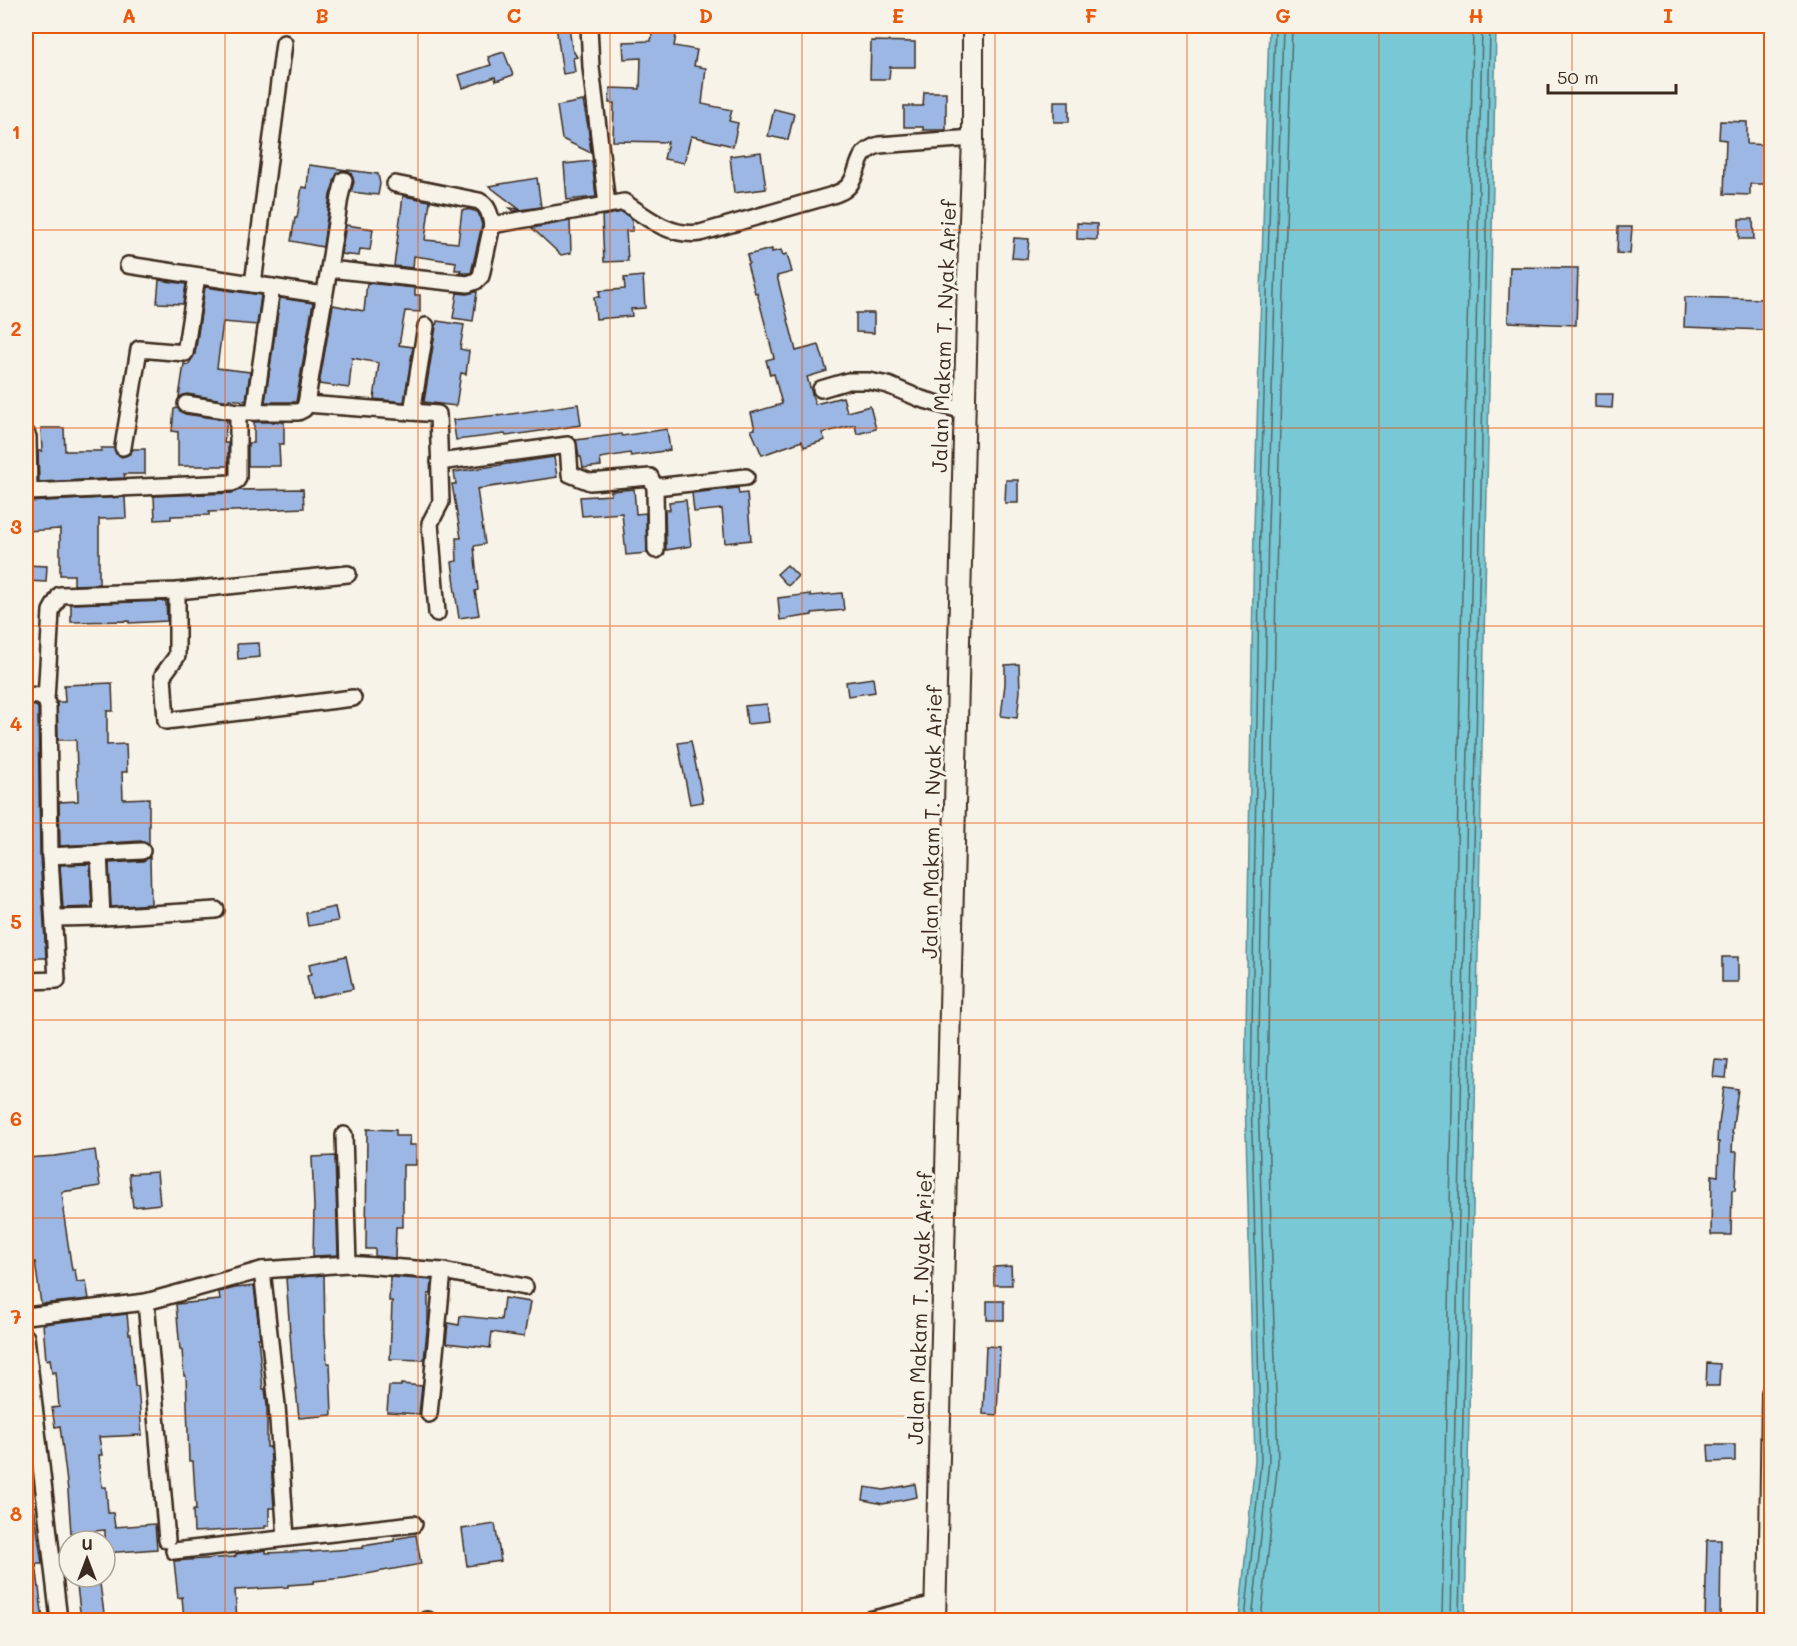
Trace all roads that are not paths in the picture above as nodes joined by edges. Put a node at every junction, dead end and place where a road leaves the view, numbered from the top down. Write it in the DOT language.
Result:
graph roads {
  1 [pos="589,26"];
  2 [pos="973,26"];
  3 [pos="284,43"];
  4 [pos="973,138"];
  5 [pos="344,180"];
  6 [pos="395,184"];
  7 [pos="607,205"];
  8 [pos="492,225"];
  9 [pos="128,264"];
  10 [pos="328,269"];
  11 [pos="198,276"];
  12 [pos="253,284"];
  13 [pos="272,287"];
  14 [pos="324,295"];
  15 [pos="426,326"];
  16 [pos="821,389"];
  17 [pos="186,404"];
  18 [pos="306,404"];
  19 [pos="964,411"];
  20 [pos="238,412"];
  21 [pos="254,412"];
  22 [pos="412,412"];
  23 [pos="26,433"];
  24 [pos="123,447"];
  25 [pos="439,462"];
  26 [pos="746,477"];
  27 [pos="655,487"];
  28 [pos="27,493"];
  29 [pos="656,550"];
  30 [pos="348,574"];
  31 [pos="177,591"];
  32 [pos="437,613"];
  33 [pos="26,695"];
  34 [pos="353,698"];
  35 [pos="46,700"];
  36 [pos="142,851"];
  37 [pos="99,853"];
  38 [pos="50,856"];
  39 [pos="216,910"];
  40 [pos="102,917"];
  41 [pos="55,918"];
  42 [pos="26,981"];
  43 [pos="344,1135"];
  44 [pos="348,1263"];
  45 [pos="262,1270"];
  46 [pos="442,1271"];
  47 [pos="525,1287"];
  48 [pos="146,1302"];
  49 [pos="26,1316"];
  50 [pos="26,1337"];
  51 [pos="1772,1393"];
  52 [pos="429,1414"];
  53 [pos="1771,1433"];
  54 [pos="414,1524"];
  55 [pos="286,1538"];
  56 [pos="935,1612"];
  57 [pos="59,1620"];
  58 [pos="869,1620"];
  59 [pos="1768,1620"];
  1 -- 7 [label="street"];
  2 -- 4 [label="street, Jalan Makam T. Nyak Arief"];
  3 -- 12 [label="street"];
  4 -- 7 [label="street"];
  4 -- 19 [label="street, Jalan Makam T. Nyak Arief"];
  5 -- 10 [label="street"];
  6 -- 8 [label="street"];
  7 -- 8 [label="street"];
  8 -- 10 [label="street"];
  9 -- 11 [label="street"];
  10 -- 14 [label="street"];
  11 -- 12 [label="street"];
  11 -- 24 [label="street"];
  12 -- 13 [label="street"];
  13 -- 14 [label="street"];
  13 -- 21 [label="street"];
  14 -- 18 [label="street"];
  15 -- 22 [label="street"];
  16 -- 19 [label="street"];
  17 -- 20 [label="street"];
  18 -- 21 [label="street"];
  18 -- 22 [label="street"];
  19 -- 56 [label="street, Jalan Makam T. Nyak Arief"];
  20 -- 21 [label="street"];
  20 -- 28 [label="street"];
  22 -- 25 [label="street"];
  23 -- 28 [label="street"];
  25 -- 27 [label="street"];
  25 -- 32 [label="street"];
  26 -- 27 [label="street"];
  27 -- 29 [label="street"];
  30 -- 31 [label="street"];
  31 -- 34 [label="street"];
  31 -- 35 [label="street"];
  33 -- 35 [label="street"];
  35 -- 38 [label="street"];
  36 -- 37 [label="street"];
  37 -- 38 [label="street"];
  37 -- 40 [label="street"];
  38 -- 41 [label="street"];
  39 -- 40 [label="street"];
  40 -- 41 [label="street"];
  41 -- 42 [label="street"];
  43 -- 44 [label="street"];
  44 -- 45 [label="street"];
  44 -- 46 [label="street"];
  45 -- 48 [label="street"];
  45 -- 55 [label="street"];
  46 -- 47 [label="street"];
  46 -- 52 [label="street"];
  48 -- 49 [label="street"];
  48 -- 55 [label="street"];
  50 -- 57 [label="street"];
  51 -- 53 [label="street"];
  53 -- 59 [label="street"];
  54 -- 55 [label="street"];
  56 -- 58 [label="street"];
}
